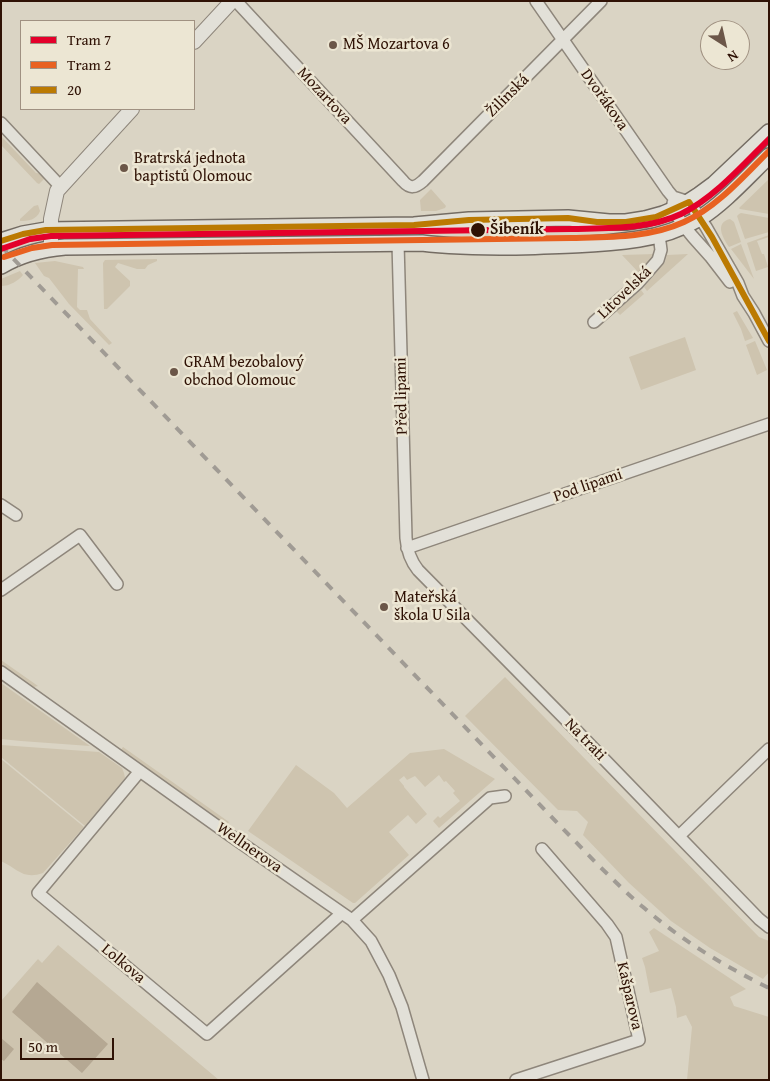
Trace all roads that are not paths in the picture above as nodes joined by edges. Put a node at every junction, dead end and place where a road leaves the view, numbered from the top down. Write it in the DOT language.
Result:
graph roads {
  1 [pos="234,1"];
  2 [pos="536,1"];
  3 [pos="601,1"];
  4 [pos="563,40"];
  5 [pos="195,41"];
  6 [pos="131,110"];
  7 [pos="1,123"];
  8 [pos="769,132"];
  9 [pos="769,156"];
  10 [pos="60,186"];
  11 [pos="413,187"];
  12 [pos="689,202"];
  13 [pos="673,204"];
  14 [pos="700,218"];
  15 [pos="684,226"];
  16 [pos="51,230"];
  17 [pos="659,235"];
  18 [pos="1,241"];
  19 [pos="398,244"];
  20 [pos="51,248"];
  21 [pos="1,266"];
  22 [pos="743,296"];
  23 [pos="594,322"];
  24 [pos="769,341"];
  25 [pos="769,424"];
  26 [pos="1,505"];
  27 [pos="16,516"];
  28 [pos="408,548"];
  29 [pos="116,584"];
  30 [pos="1,590"];
  31 [pos="1,672"];
  32 [pos="769,749"];
  33 [pos="140,771"];
  34 [pos="505,796"];
  35 [pos="679,836"];
  36 [pos="542,850"];
  37 [pos="347,916"];
  38 [pos="769,927"];
  39 [pos="423,1080"];
  40 [pos="516,1080"];
  1 -- 5 [label="street"];
  1 -- 11 [label="street, Mozartova"];
  2 -- 4 [label="street, Dvořákova"];
  3 -- 4 [label="street, Žilinská"];
  4 -- 11 [label="street, Žilinská"];
  4 -- 13 [label="street, Dvořákova"];
  6 -- 10 [label="street"];
  7 -- 10 [label="street"];
  8 -- 12 [label="main road"];
  9 -- 14 [label="main road, Litovelská"];
  10 -- 16 [label="street"];
  12 -- 13 [label="main road"];
  12 -- 14 [label="street"];
  13 -- 15 [label="street, Dvořákova"];
  13 -- 16 [label="main road"];
  14 -- 15 [label="main road, Litovelská"];
  14 -- 22 [label="street"];
  15 -- 17 [label="main road, Litovelská"];
  15 -- 22 [label="street, Dvořákova"];
  16 -- 18 [label="main road"];
  16 -- 20 [label="street"];
  17 -- 19 [label="main road, Litovelská"];
  17 -- 23 [label="street, Litovelská"];
  19 -- 20 [label="main road, Litovelská"];
  19 -- 28 [label="street, Před lipami"];
  20 -- 21 [label="main road, Litovelská"];
  22 -- 24 [label="street"];
  25 -- 28 [label="street, Pod lipami"];
  26 -- 27 [label="street"];
  28 -- 35 [label="street, Na trati"];
  29 -- 30 [label="street"];
  31 -- 33 [label="street, Wellnerova"];
  32 -- 35 [label="street"];
  33 -- 37 [label="street, Wellnerova"];
  33 -- 37 [label="street, Lolkova"];
  34 -- 37 [label="street"];
  35 -- 38 [label="street, Na trati"];
  36 -- 40 [label="street, Kašparova"];
  37 -- 39 [label="street, Wellnerova"];
}
